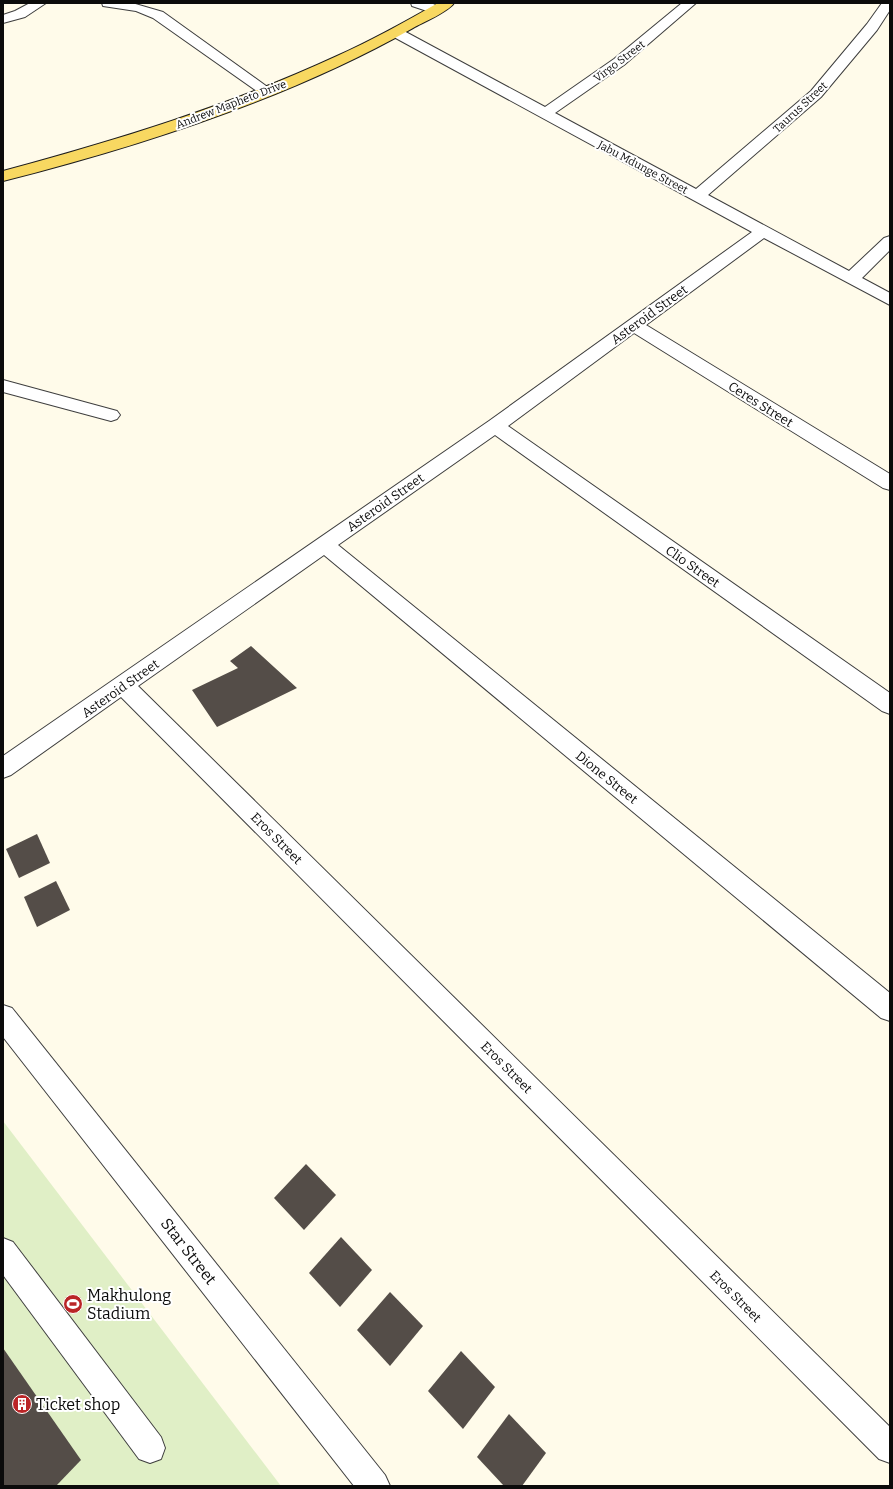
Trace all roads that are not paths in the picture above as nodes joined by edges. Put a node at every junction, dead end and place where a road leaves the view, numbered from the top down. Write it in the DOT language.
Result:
graph roads {
  1 [pos="40,3"];
  2 [pos="108,3"];
  3 [pos="417,3"];
  4 [pos="448,3"];
  5 [pos="690,3"];
  6 [pos="888,3"];
  7 [pos="436,10"];
  8 [pos="3,19"];
  9 [pos="397,33"];
  10 [pos="266,91"];
  11 [pos="544,114"];
  12 [pos="3,176"];
  13 [pos="697,196"];
  14 [pos="764,231"];
  15 [pos="890,241"];
  16 [pos="851,279"];
  17 [pos="890,300"];
  18 [pos="633,325"];
  19 [pos="3,386"];
  20 [pos="111,415"];
  21 [pos="495,426"];
  22 [pos="890,483"];
  23 [pos="324,544"];
  24 [pos="123,686"];
  25 [pos="890,705"];
  26 [pos="3,768"];
  27 [pos="890,1009"];
  28 [pos="3,1017"];
  29 [pos="3,1252"];
  30 [pos="150,1448"];
  31 [pos="890,1448"];
  32 [pos="374,1486"];
  1 -- 8 [label="street"];
  2 -- 10 [label="street"];
  3 -- 7 [label="street"];
  4 -- 7 [label="main road, Andrew Mapheto Drive"];
  5 -- 11 [label="street, Virgo Street"];
  6 -- 13 [label="street, Taurus Street"];
  7 -- 9 [label="main road, Andrew Mapheto Drive"];
  9 -- 10 [label="main road, Andrew Mapheto Drive"];
  9 -- 11 [label="street, Jabu Mdunge Street"];
  10 -- 12 [label="main road, Andrew Mapheto Drive"];
  11 -- 13 [label="street, Jabu Mdunge Street"];
  13 -- 14 [label="street, Jabu Mdunge Street"];
  14 -- 16 [label="street, Jabu Mdunge Street"];
  14 -- 18 [label="street, Asteroid Street"];
  15 -- 16 [label="street"];
  16 -- 17 [label="street, Jabu Mdunge Street"];
  18 -- 21 [label="street, Asteroid Street"];
  18 -- 22 [label="street, Ceres Street"];
  19 -- 20 [label="street"];
  21 -- 23 [label="street, Asteroid Street"];
  21 -- 25 [label="street, Clio Street"];
  23 -- 24 [label="street, Asteroid Street"];
  23 -- 27 [label="street, Dione Street"];
  24 -- 26 [label="street, Asteroid Street"];
  24 -- 31 [label="street, Eros Street"];
  28 -- 32 [label="street, Star Street"];
  29 -- 30 [label="street"];
}
